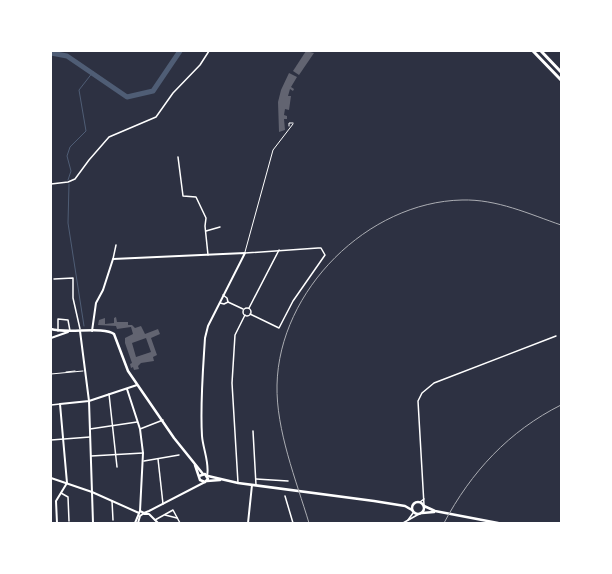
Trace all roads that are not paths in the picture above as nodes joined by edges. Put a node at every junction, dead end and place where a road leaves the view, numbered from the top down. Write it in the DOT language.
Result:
graph roads {
  1 [pos="210,51"];
  2 [pos="533,51"];
  3 [pos="541,51"];
  4 [pos="561,72"];
  5 [pos="561,80"];
  6 [pos="290,126"];
  7 [pos="178,157"];
  8 [pos="51,184"];
  9 [pos="220,227"];
  10 [pos="206,231"];
  11 [pos="116,245"];
  12 [pos="279,250"];
  13 [pos="245,253"];
  14 [pos="208,255"];
  15 [pos="113,259"];
  16 [pos="54,279"];
  17 [pos="223,295"];
  18 [pos="228,302"];
  19 [pos="220,303"];
  20 [pos="249,308"];
  21 [pos="243,309"];
  22 [pos="250,314"];
  23 [pos="245,316"];
  24 [pos="51,329"];
  25 [pos="58,331"];
  26 [pos="80,331"];
  27 [pos="89,331"];
  28 [pos="69,332"];
  29 [pos="556,336"];
  30 [pos="51,338"];
  31 [pos="138,385"];
  32 [pos="127,389"];
  33 [pos="109,394"];
  34 [pos="89,401"];
  35 [pos="60,404"];
  36 [pos="51,405"];
  37 [pos="163,420"];
  38 [pos="138,422"];
  39 [pos="113,425"];
  40 [pos="90,429"];
  41 [pos="140,429"];
  42 [pos="253,431"];
  43 [pos="90,437"];
  44 [pos="63,439"];
  45 [pos="51,440"];
  46 [pos="143,453"];
  47 [pos="116,455"];
  48 [pos="179,455"];
  49 [pos="91,456"];
  50 [pos="158,459"];
  51 [pos="144,461"];
  52 [pos="194,464"];
  53 [pos="207,466"];
  54 [pos="117,468"];
  55 [pos="204,474"];
  56 [pos="199,476"];
  57 [pos="207,476"];
  58 [pos="51,478"];
  59 [pos="256,478"];
  60 [pos="200,480"];
  61 [pos="220,480"];
  62 [pos="288,481"];
  63 [pos="205,482"];
  64 [pos="67,483"];
  65 [pos="238,483"];
  66 [pos="252,485"];
  67 [pos="256,486"];
  68 [pos="196,487"];
  69 [pos="92,492"];
  70 [pos="61,493"];
  71 [pos="285,496"];
  72 [pos="424,499"];
  73 [pos="51,501"];
  74 [pos="56,501"];
  75 [pos="112,501"];
  76 [pos="420,502"];
  77 [pos="162,504"];
  78 [pos="412,505"];
  79 [pos="405,506"];
  80 [pos="424,506"];
  81 [pos="412,511"];
  82 [pos="435,512"];
  83 [pos="144,513"];
  84 [pos="140,514"];
  85 [pos="420,514"];
  86 [pos="165,515"];
  87 [pos="177,518"];
  88 [pos="113,520"];
  89 [pos="154,520"];
  90 [pos="69,521"];
  91 [pos="407,521"];
  92 [pos="57,523"];
  93 [pos="93,523"];
  94 [pos="135,523"];
  95 [pos="138,523"];
  96 [pos="158,523"];
  97 [pos="180,523"];
  98 [pos="248,523"];
  99 [pos="289,523"];
  100 [pos="292,523"];
  101 [pos="403,523"];
  102 [pos="498,523"];
  1 -- 8 [label="street"];
  2 -- 5 [label="highway"];
  3 -- 4 [label="highway"];
  6 -- 13 [label="lane"];
  7 -- 10 [label="street"];
  9 -- 10 [label="street"];
  10 -- 14 [label="street"];
  11 -- 15 [label="street"];
  12 -- 13 [label="street"];
  12 -- 20 [label="street"];
  12 -- 22 [label="street"];
  13 -- 14 [label="street"];
  13 -- 17 [label="street"];
  14 -- 15 [label="street"];
  15 -- 27 [label="street"];
  16 -- 26 [label="street"];
  17 -- 18 [label="street"];
  17 -- 19 [label="street"];
  18 -- 19 [label="street"];
  18 -- 21 [label="street"];
  19 -- 53 [label="street"];
  20 -- 21 [label="street"];
  20 -- 22 [label="street"];
  21 -- 23 [label="street"];
  22 -- 23 [label="street"];
  23 -- 65 [label="street"];
  24 -- 25 [label="main road"];
  25 -- 28 [label="main road"];
  25 -- 28 [label="street"];
  26 -- 27 [label="main road"];
  26 -- 28 [label="main road"];
  26 -- 34 [label="street"];
  27 -- 31 [label="main road"];
  28 -- 30 [label="street"];
  29 -- 72 [label="street"];
  31 -- 32 [label="street"];
  31 -- 37 [label="main road"];
  32 -- 33 [label="street"];
  32 -- 38 [label="street"];
  33 -- 34 [label="street"];
  33 -- 39 [label="street"];
  34 -- 35 [label="street"];
  34 -- 40 [label="street"];
  35 -- 36 [label="street"];
  35 -- 44 [label="street"];
  37 -- 41 [label="street"];
  37 -- 52 [label="main road"];
  38 -- 39 [label="street"];
  38 -- 41 [label="street"];
  39 -- 40 [label="street"];
  39 -- 47 [label="street"];
  40 -- 43 [label="street"];
  41 -- 46 [label="street"];
  42 -- 59 [label="street"];
  43 -- 44 [label="street"];
  43 -- 49 [label="street"];
  44 -- 45 [label="street"];
  44 -- 64 [label="street"];
  46 -- 47 [label="street"];
  46 -- 51 [label="street"];
  47 -- 49 [label="street"];
  47 -- 54 [label="street"];
  48 -- 50 [label="street"];
  49 -- 69 [label="street"];
  50 -- 51 [label="street"];
  50 -- 77 [label="street"];
  51 -- 84 [label="street"];
  52 -- 55 [label="main road"];
  52 -- 56 [label="main road"];
  53 -- 55 [label="street"];
  53 -- 57 [label="street"];
  55 -- 56 [label="main road"];
  55 -- 57 [label="main road"];
  56 -- 60 [label="main road"];
  57 -- 61 [label="main road"];
  57 -- 63 [label="main road"];
  58 -- 64 [label="street"];
  59 -- 62 [label="street"];
  59 -- 67 [label="street"];
  60 -- 63 [label="main road"];
  60 -- 68 [label="street"];
  61 -- 63 [label="main road"];
  61 -- 65 [label="main road"];
  63 -- 68 [label="street"];
  64 -- 69 [label="street"];
  64 -- 70 [label="street"];
  65 -- 66 [label="main road"];
  66 -- 67 [label="main road"];
  66 -- 98 [label="street"];
  67 -- 79 [label="main road"];
  68 -- 77 [label="street"];
  69 -- 75 [label="street"];
  69 -- 93 [label="street"];
  70 -- 74 [label="street"];
  70 -- 90 [label="street"];
  71 -- 100 [label="street"];
  72 -- 76 [label="street"];
  72 -- 80 [label="street"];
  73 -- 74 [label="street"];
  74 -- 92 [label="street"];
  75 -- 84 [label="street"];
  75 -- 88 [label="street"];
  76 -- 78 [label="main road"];
  76 -- 80 [label="main road"];
  77 -- 83 [label="street"];
  78 -- 79 [label="main road"];
  78 -- 81 [label="main road"];
  79 -- 81 [label="main road"];
  80 -- 82 [label="main road"];
  80 -- 85 [label="main road"];
  81 -- 85 [label="main road"];
  81 -- 91 [label="street"];
  82 -- 85 [label="main road"];
  82 -- 102 [label="main road"];
  83 -- 84 [label="street"];
  83 -- 84 [label="street"];
  83 -- 89 [label="street"];
  84 -- 94 [label="street"];
  84 -- 95 [label="street"];
  85 -- 91 [label="street"];
  86 -- 87 [label="street"];
  86 -- 87 [label="street"];
  86 -- 89 [label="street"];
  87 -- 97 [label="street"];
  89 -- 96 [label="street"];
  91 -- 101 [label="street"];
  99 -- 100 [label="street"];
}
